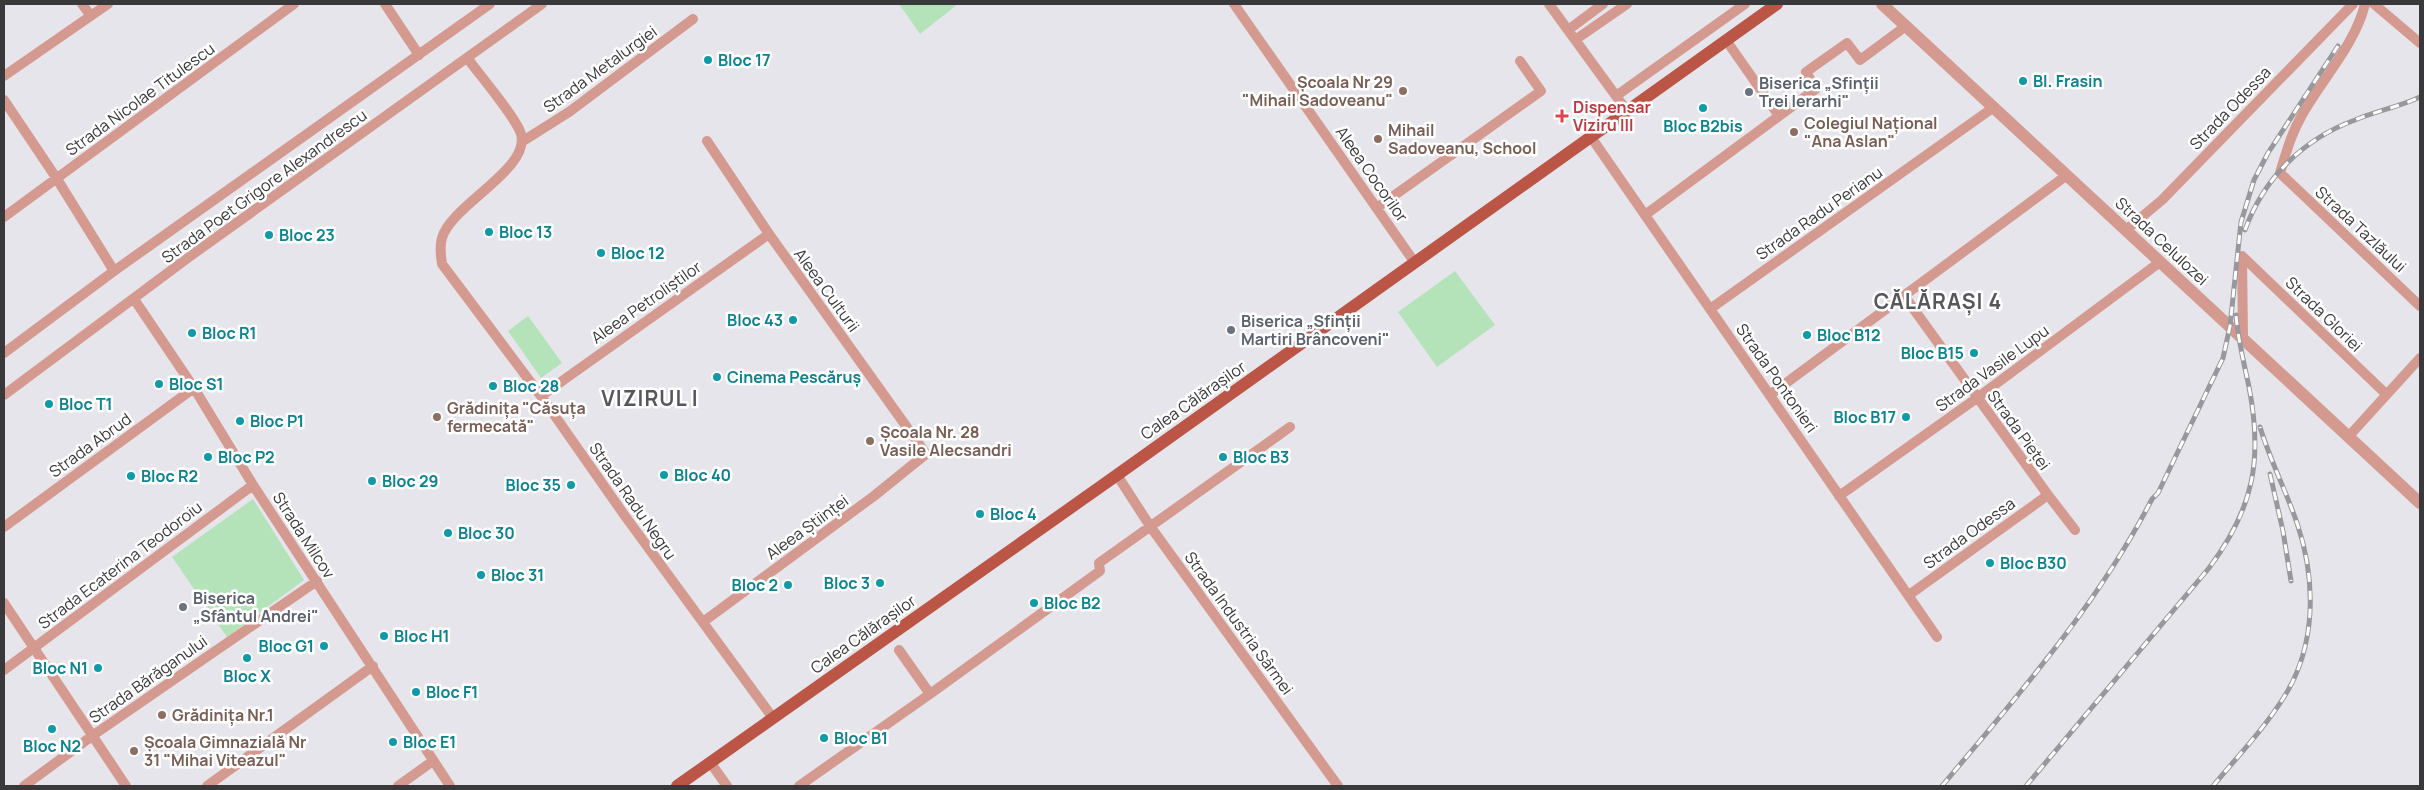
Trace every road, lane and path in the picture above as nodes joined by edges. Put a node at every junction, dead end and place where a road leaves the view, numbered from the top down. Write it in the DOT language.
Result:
graph roads {
  1 [pos="82,4"];
  2 [pos="108,4"];
  3 [pos="294,4"];
  4 [pos="385,4"];
  5 [pos="490,4"];
  6 [pos="542,4"];
  7 [pos="1234,4"];
  8 [pos="1549,4"];
  9 [pos="1603,4"];
  10 [pos="1627,4"];
  11 [pos="1745,4"];
  12 [pos="1777,4"];
  13 [pos="1882,4"];
  14 [pos="2353,4"];
  15 [pos="2365,4"];
  16 [pos="2374,4"];
  17 [pos="91,16"];
  18 [pos="693,19"];
  19 [pos="1906,26"];
  20 [pos="1568,30"];
  21 [pos="1575,40"];
  22 [pos="1726,40"];
  23 [pos="2420,43"];
  24 [pos="419,55"];
  25 [pos="468,59"];
  26 [pos="1520,61"];
  27 [pos="4,76"];
  28 [pos="1616,96"];
  29 [pos="4,100"];
  30 [pos="1994,107"];
  31 [pos="1627,111"];
  32 [pos="1779,116"];
  33 [pos="1590,137"];
  34 [pos="523,141"];
  35 [pos="707,141"];
  36 [pos="2067,175"];
  37 [pos="57,179"];
  38 [pos="1378,207"];
  39 [pos="1645,215"];
  40 [pos="4,217"];
  41 [pos="2126,230"];
  42 [pos="769,234"];
  43 [pos="2160,262"];
  44 [pos="1415,263"];
  45 [pos="114,271"];
  46 [pos="1905,297"];
  47 [pos="134,299"];
  48 [pos="2420,306"];
  49 [pos="1710,309"];
  50 [pos="2243,338"];
  51 [pos="4,353"];
  52 [pos="2420,358"];
  53 [pos="194,388"];
  54 [pos="2386,394"];
  55 [pos="4,395"];
  56 [pos="1770,395"];
  57 [pos="541,396"];
  58 [pos="1977,398"];
  59 [pos="1290,427"];
  60 [pos="2349,436"];
  61 [pos="926,454"];
  62 [pos="1117,475"];
  63 [pos="253,485"];
  64 [pos="2048,495"];
  65 [pos="1839,496"];
  66 [pos="2419,498"];
  67 [pos="1150,526"];
  68 [pos="4,527"];
  69 [pos="2075,530"];
  70 [pos="316,581"];
  71 [pos="1909,595"];
  72 [pos="4,603"];
  73 [pos="703,622"];
  74 [pos="1937,637"];
  75 [pos="34,648"];
  76 [pos="899,650"];
  77 [pos="373,666"];
  78 [pos="4,670"];
  79 [pos="930,694"];
  80 [pos="773,718"];
  81 [pos="92,736"];
  82 [pos="433,761"];
  83 [pos="710,762"];
  84 [pos="24,786"];
  85 [pos="126,786"];
  86 [pos="208,786"];
  87 [pos="398,786"];
  88 [pos="450,786"];
  89 [pos="677,786"];
  90 [pos="727,786"];
  91 [pos="799,786"];
  92 [pos="1338,786"];
  1 -- 17 [label="street"];
  2 -- 17 [label="street"];
  3 -- 37 [label="street, Strada Nicolae Titulescu"];
  4 -- 24 [label="street"];
  5 -- 24 [label="street, Strada Poet Grigore Alexandrescu"];
  6 -- 25 [label="street, Strada Poet Grigore Alexandrescu"];
  7 -- 38 [label="street, Aleea Cocorilor"];
  8 -- 20 [label="street"];
  9 -- 20 [label="street"];
  10 -- 21 [label="street"];
  11 -- 28 [label="street"];
  12 -- 22 [label="main road, Calea Călărașilor"];
  13 -- 19 [label="street, Strada Celulozei"];
  14 -- 41 [label="street, Strada Odessa"];
  15 -- 48 [label="street, Strada Tazlăului"];
  16 -- 23 [label="street"];
  17 -- 27 [label="street"];
  18 -- 34 [label="street, Strada Metalurgiei"];
  19 -- 30 [label="street, Strada Celulozei"];
  19 -- 32 [label="street"];
  20 -- 21 [label="street"];
  21 -- 28 [label="street"];
  22 -- 31 [label="main road, Calea Călărașilor"];
  22 -- 32 [label="street"];
  24 -- 45 [label="street, Strada Poet Grigore Alexandrescu"];
  25 -- 34 [label="street"];
  25 -- 47 [label="street, Strada Poet Grigore Alexandrescu"];
  26 -- 38 [label="street"];
  28 -- 31 [label="street"];
  29 -- 37 [label="street"];
  30 -- 36 [label="street, Strada Celulozei"];
  30 -- 49 [label="street, Strada Radu Perianu"];
  31 -- 33 [label="main road, Calea Călărașilor"];
  32 -- 39 [label="street"];
  33 -- 39 [label="street, Strada Pontonieri"];
  33 -- 44 [label="main road, Calea Călărașilor"];
  34 -- 57 [label="street, Strada Radu Negru"];
  35 -- 42 [label="street, Aleea Culturii"];
  36 -- 41 [label="street, Strada Celulozei"];
  36 -- 46 [label="street"];
  37 -- 40 [label="street, Strada Nicolae Titulescu"];
  37 -- 45 [label="street"];
  38 -- 44 [label="street, Aleea Cocorilor"];
  39 -- 49 [label="street, Strada Pontonieri"];
  41 -- 43 [label="street, Strada Celulozei"];
  42 -- 57 [label="street, Aleea Petroliștilor"];
  42 -- 61 [label="street, Aleea Culturii"];
  43 -- 50 [label="street, Strada Celulozei"];
  43 -- 58 [label="street, Strada Vasile Lupu"];
  44 -- 62 [label="main road, Calea Călărașilor"];
  45 -- 51 [label="street, Strada Poet Grigore Alexandrescu"];
  46 -- 56 [label="street"];
  46 -- 58 [label="street, Strada Pieței"];
  47 -- 53 [label="street, Strada Milcov"];
  47 -- 55 [label="street, Strada Poet Grigore Alexandrescu"];
  49 -- 56 [label="street, Strada Pontonieri"];
  50 -- 54 [label="street, Strada Gloriei"];
  50 -- 60 [label="street, Strada Celulozei"];
  52 -- 54 [label="street"];
  53 -- 63 [label="street, Strada Milcov"];
  53 -- 68 [label="street, Strada Abrud"];
  54 -- 60 [label="street"];
  56 -- 65 [label="street, Strada Pontonieri"];
  57 -- 73 [label="street, Strada Radu Negru"];
  58 -- 64 [label="street, Strada Pieței"];
  58 -- 65 [label="street, Strada Vasile Lupu"];
  59 -- 67 [label="street"];
  60 -- 66 [label="street, Strada Celulozei"];
  61 -- 73 [label="street, Aleea Științei"];
  62 -- 67 [label="street, Strada Industria Sârmei"];
  62 -- 80 [label="main road, Calea Călărașilor"];
  63 -- 70 [label="street, Strada Milcov"];
  63 -- 75 [label="street, Strada Ecaterina Teodoroiu"];
  64 -- 69 [label="street, Strada Pieței"];
  64 -- 71 [label="street, Strada Odessa"];
  65 -- 71 [label="street, Strada Pontonieri"];
  67 -- 79 [label="street"];
  67 -- 92 [label="street, Strada Industria Sârmei"];
  70 -- 77 [label="street, Strada Milcov"];
  70 -- 81 [label="street, Strada Bărăganului"];
  71 -- 74 [label="street, Strada Pontonieri"];
  72 -- 75 [label="street"];
  73 -- 80 [label="street, Strada Radu Negru"];
  75 -- 78 [label="street, Strada Ecaterina Teodoroiu"];
  75 -- 81 [label="street"];
  76 -- 79 [label="street"];
  77 -- 82 [label="street, Strada Milcov"];
  77 -- 86 [label="street"];
  79 -- 91 [label="street"];
  80 -- 83 [label="main road, Calea Călărașilor"];
  81 -- 84 [label="street, Strada Bărăganului"];
  81 -- 85 [label="street"];
  82 -- 87 [label="street"];
  82 -- 88 [label="street, Strada Milcov"];
  83 -- 89 [label="main road, Calea Călărașilor"];
  83 -- 90 [label="street"];
}
